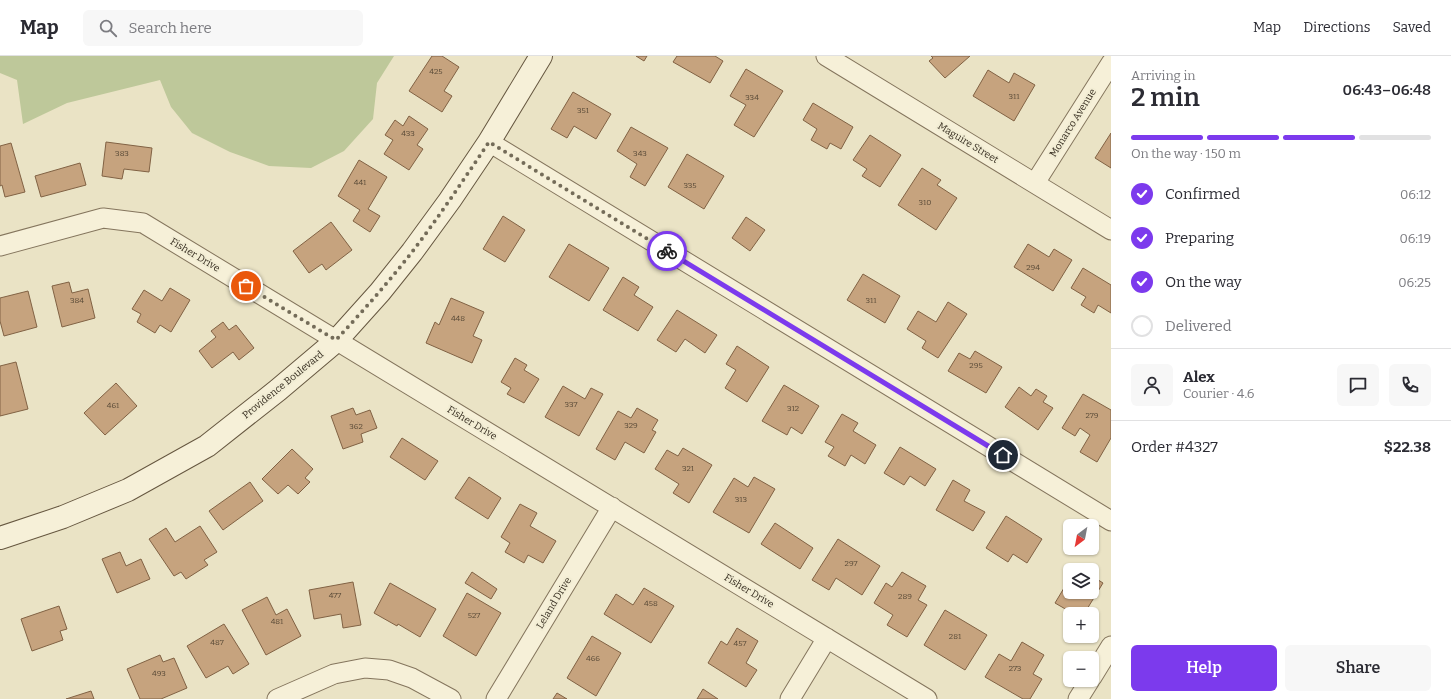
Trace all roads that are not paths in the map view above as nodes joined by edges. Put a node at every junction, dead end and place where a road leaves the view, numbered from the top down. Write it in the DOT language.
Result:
graph roads {
  1 [pos="541,56"];
  2 [pos="834,58"];
  3 [pos="1111,63"];
  4 [pos="489,142"];
  5 [pos="1035,184"];
  6 [pos="1111,230"];
  7 [pos="0,246"];
  8 [pos="336,340"];
  9 [pos="612,507"];
  10 [pos="1111,521"];
  11 [pos="0,538"];
  12 [pos="828,638"];
  13 [pos="1111,646"];
  14 [pos="1099,666"];
  15 [pos="1086,687"];
  16 [pos="277,699"];
  17 [pos="450,699"];
  18 [pos="496,699"];
  19 [pos="790,699"];
  20 [pos="927,699"];
  21 [pos="1078,699"];
  1 -- 4 [label="main road, Providence Boulevard"];
  2 -- 5 [label="street, Maguire Street"];
  3 -- 5 [label="street, Monarco Avenue"];
  4 -- 8 [label="main road, Providence Boulevard"];
  4 -- 10 [label="street"];
  5 -- 6 [label="street, Maguire Street"];
  7 -- 8 [label="street, Fisher Drive"];
  8 -- 9 [label="street, Fisher Drive"];
  8 -- 11 [label="main road, Providence Boulevard"];
  9 -- 12 [label="street, Fisher Drive"];
  9 -- 18 [label="street, Leland Drive"];
  12 -- 19 [label="street"];
  12 -- 20 [label="street, Fisher Drive"];
  13 -- 14 [label="street"];
  15 -- 21 [label="street"];
  16 -- 17 [label="street"];
}
